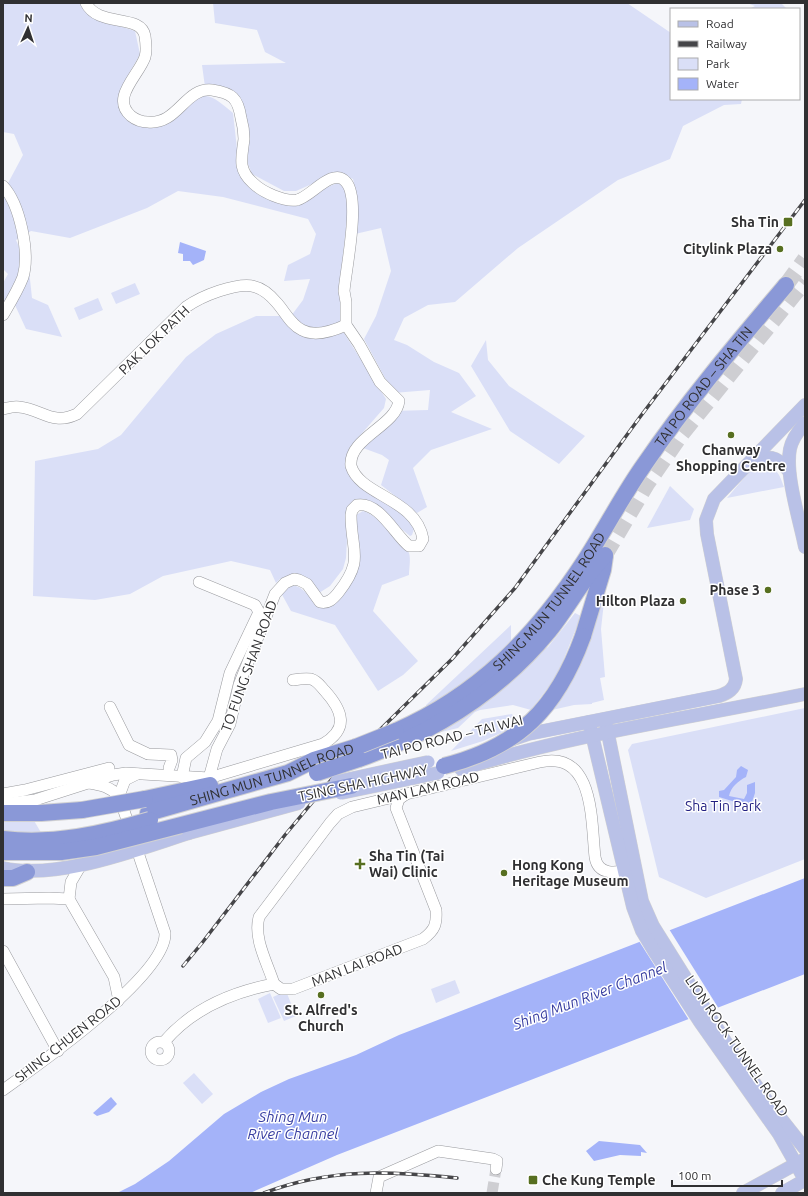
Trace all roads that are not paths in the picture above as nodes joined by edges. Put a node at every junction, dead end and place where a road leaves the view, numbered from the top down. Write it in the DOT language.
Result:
graph roads {
  1 [pos="86,3"];
  2 [pos="3,186"];
  3 [pos="786,285"];
  4 [pos="3,315"];
  5 [pos="346,325"];
  6 [pos="805,406"];
  7 [pos="3,409"];
  8 [pos="805,423"];
  9 [pos="746,464"];
  10 [pos="789,471"];
  11 [pos="626,492"];
  12 [pos="804,540"];
  13 [pos="605,555"];
  14 [pos="199,582"];
  15 [pos="545,626"];
  16 [pos="293,680"];
  17 [pos="736,680"];
  18 [pos="805,694"];
  19 [pos="758,704"];
  20 [pos="110,707"];
  21 [pos="662,707"];
  22 [pos="605,719"];
  23 [pos="676,719"];
  24 [pos="589,722"];
  25 [pos="608,732"];
  26 [pos="592,735"];
  27 [pos="314,760"];
  28 [pos="168,772"];
  29 [pos="137,774"];
  30 [pos="182,777"];
  31 [pos="209,778"];
  32 [pos="86,783"];
  33 [pos="407,793"];
  34 [pos="3,794"];
  35 [pos="119,796"];
  36 [pos="377,800"];
  37 [pos="3,804"];
  38 [pos="396,808"];
  39 [pos="3,813"];
  40 [pos="3,830"];
  41 [pos="133,835"];
  42 [pos="3,839"];
  43 [pos="137,849"];
  44 [pos="3,852"];
  45 [pos="80,865"];
  46 [pos="3,868"];
  47 [pos="631,870"];
  48 [pos="28,872"];
  49 [pos="3,878"];
  50 [pos="3,899"];
  51 [pos="69,899"];
  52 [pos="3,951"];
  53 [pos="143,975"];
  54 [pos="114,977"];
  55 [pos="274,984"];
  56 [pos="118,1001"];
  57 [pos="705,1020"];
  58 [pos="164,1042"];
  59 [pos="58,1051"];
  60 [pos="3,1090"];
  61 [pos="805,1149"];
  62 [pos="801,1161"];
  63 [pos="496,1169"];
  64 [pos="805,1180"];
  65 [pos="376,1193"];
  66 [pos="743,1193"];
  67 [pos="782,1193"];
  1 -- 5 [label="street"];
  2 -- 4 [label="street"];
  3 -- 11 [label="highway, TAI PO ROAD – SHA TIN"];
  5 -- 7 [label="street, PAK LOK PATH"];
  5 -- 31 [label="street, TO FUNG SHAN ROAD"];
  6 -- 9 [label="main road"];
  8 -- 10 [label="main road"];
  9 -- 10 [label="main road"];
  9 -- 17 [label="main road"];
  10 -- 12 [label="main road"];
  11 -- 15 [label="highway, SHING MUN TUNNEL ROAD"];
  13 -- 15 [label="highway, SHING MUN TUNNEL ROAD"];
  13 -- 44 [label="highway, TSING SHA HIGHWAY, bridge"];
  14 -- 30 [label="street"];
  15 -- 27 [label="highway, SHING MUN TUNNEL ROAD, bridge"];
  15 -- 42 [label="highway, SHING MUN TUNNEL ROAD, bridge"];
  16 -- 31 [label="street"];
  17 -- 19 [label="main road"];
  17 -- 21 [label="main road, TAI PO ROAD – TAI WAI"];
  18 -- 19 [label="main road, TAI PO ROAD – TAI WAI"];
  19 -- 23 [label="main road, TAI PO ROAD – TAI WAI"];
  20 -- 28 [label="street"];
  21 -- 22 [label="main road, TAI PO ROAD – TAI WAI"];
  21 -- 23 [label="main road"];
  22 -- 24 [label="main road, TAI PO ROAD – TAI WAI"];
  22 -- 25 [label="main road, LION ROCK TUNNEL ROAD"];
  23 -- 25 [label="main road, TAI PO ROAD – TAI WAI"];
  24 -- 26 [label="main road, LION ROCK TUNNEL ROAD"];
  24 -- 41 [label="main road, TAI PO ROAD – TAI WAI, bridge"];
  25 -- 26 [label="main road, TAI PO ROAD – TAI WAI"];
  25 -- 47 [label="main road, LION ROCK TUNNEL ROAD"];
  26 -- 43 [label="main road, TAI PO ROAD – TAI WAI, bridge"];
  26 -- 47 [label="main road, LION ROCK TUNNEL ROAD"];
  27 -- 39 [label="highway, bridge"];
  27 -- 40 [label="highway, SHING MUN TUNNEL ROAD"];
  28 -- 29 [label="street"];
  28 -- 30 [label="street"];
  28 -- 34 [label="street"];
  29 -- 32 [label="street"];
  29 -- 35 [label="street"];
  30 -- 31 [label="street"];
  32 -- 35 [label="street"];
  32 -- 37 [label="street"];
  33 -- 36 [label="street, MAN LAM ROAD"];
  33 -- 38 [label="street"];
  33 -- 47 [label="street, MAN LAM ROAD"];
  35 -- 41 [label="street, SHING CHUEN ROAD"];
  36 -- 38 [label="street"];
  36 -- 55 [label="street, MAN LAM ROAD"];
  38 -- 55 [label="street, MAN LAI ROAD"];
  41 -- 43 [label="street, SHING CHUEN ROAD"];
  41 -- 44 [label="main road, TAI PO ROAD – TAI WAI"];
  43 -- 45 [label="main road, TAI PO ROAD – TAI WAI"];
  43 -- 53 [label="street, SHING CHUEN ROAD"];
  45 -- 48 [label="main road, TAI PO ROAD – TAI WAI"];
  45 -- 51 [label="street"];
  46 -- 48 [label="main road, TAI PO ROAD – TAI WAI"];
  47 -- 57 [label="main road, LION ROCK TUNNEL ROAD"];
  48 -- 49 [label="highway"];
  50 -- 51 [label="street"];
  51 -- 54 [label="street"];
  52 -- 59 [label="street"];
  53 -- 54 [label="street"];
  53 -- 56 [label="street, SHING CHUEN ROAD"];
  54 -- 56 [label="street"];
  55 -- 58 [label="street"];
  56 -- 59 [label="street, SHING CHUEN ROAD"];
  57 -- 61 [label="main road, LION ROCK TUNNEL ROAD"];
  57 -- 62 [label="main road, LION ROCK TUNNEL ROAD"];
  59 -- 60 [label="street, SHING CHUEN ROAD"];
  62 -- 64 [label="main road, LION ROCK TUNNEL ROAD"];
  62 -- 66 [label="main road"];
  63 -- 65 [label="street"];
  64 -- 67 [label="main road"];
}
